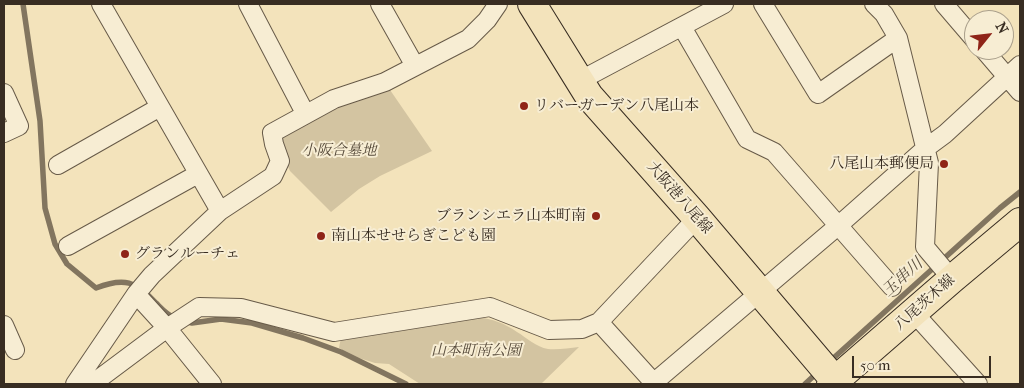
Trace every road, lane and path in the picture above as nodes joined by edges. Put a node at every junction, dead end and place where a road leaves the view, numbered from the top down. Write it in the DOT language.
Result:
graph roads {
  1 [pos="101,4"];
  2 [pos="248,4"];
  3 [pos="380,4"];
  4 [pos="498,4"];
  5 [pos="532,4"];
  6 [pos="724,4"];
  7 [pos="762,4"];
  8 [pos="874,4"];
  9 [pos="944,4"];
  10 [pos="682,27"];
  11 [pos="964,27"];
  12 [pos="898,38"];
  13 [pos="993,60"];
  14 [pos="1020,64"];
  15 [pos="415,66"];
  16 [pos="1007,77"];
  17 [pos="578,81"];
  18 [pos="1020,92"];
  19 [pos="4,93"];
  20 [pos="160,107"];
  21 [pos="305,113"];
  22 [pos="4,133"];
  23 [pos="926,148"];
  24 [pos="58,165"];
  25 [pos="198,174"];
  26 [pos="220,211"];
  27 [pos="697,218"];
  28 [pos="1020,222"];
  29 [pos="839,225"];
  30 [pos="68,246"];
  31 [pos="950,276"];
  32 [pos="892,287"];
  33 [pos="760,292"];
  34 [pos="136,294"];
  35 [pos="914,313"];
  36 [pos="599,322"];
  37 [pos="4,325"];
  38 [pos="167,328"];
  39 [pos="15,350"];
  40 [pos="829,376"];
  41 [pos="75,384"];
  42 [pos="92,384"];
  43 [pos="212,384"];
  44 [pos="654,384"];
  45 [pos="978,384"];
  1 -- 20 [label="street"];
  2 -- 21 [label="street"];
  3 -- 15 [label="street"];
  4 -- 15 [label="street"];
  5 -- 17 [label="main road, 大阪港八尾線"];
  6 -- 10 [label="street"];
  7 -- 12 [label="street"];
  8 -- 12 [label="street"];
  9 -- 11 [label="street"];
  10 -- 17 [label="street"];
  10 -- 29 [label="street"];
  12 -- 23 [label="street"];
  13 -- 16 [label="street"];
  14 -- 16 [label="street"];
  15 -- 21 [label="street"];
  16 -- 18 [label="street"];
  16 -- 23 [label="street"];
  17 -- 27 [label="main road, 大阪港八尾線"];
  19 -- 22 [label="street"];
  20 -- 24 [label="street"];
  20 -- 25 [label="street"];
  21 -- 26 [label="street"];
  23 -- 29 [label="street"];
  23 -- 31 [label="street"];
  25 -- 26 [label="street"];
  25 -- 30 [label="street"];
  26 -- 34 [label="street"];
  27 -- 33 [label="main road, 大阪港八尾線"];
  27 -- 36 [label="street"];
  28 -- 31 [label="main road, 八尾茨木線"];
  29 -- 32 [label="street"];
  29 -- 33 [label="street"];
  31 -- 35 [label="main road, 八尾茨木線"];
  33 -- 40 [label="main road, 大阪港八尾線"];
  33 -- 44 [label="street"];
  34 -- 38 [label="street"];
  34 -- 41 [label="street"];
  35 -- 40 [label="main road, 八尾茨木線"];
  35 -- 45 [label="street"];
  36 -- 38 [label="street"];
  36 -- 44 [label="street"];
  37 -- 39 [label="street"];
  38 -- 42 [label="street"];
  38 -- 43 [label="street"];
}
